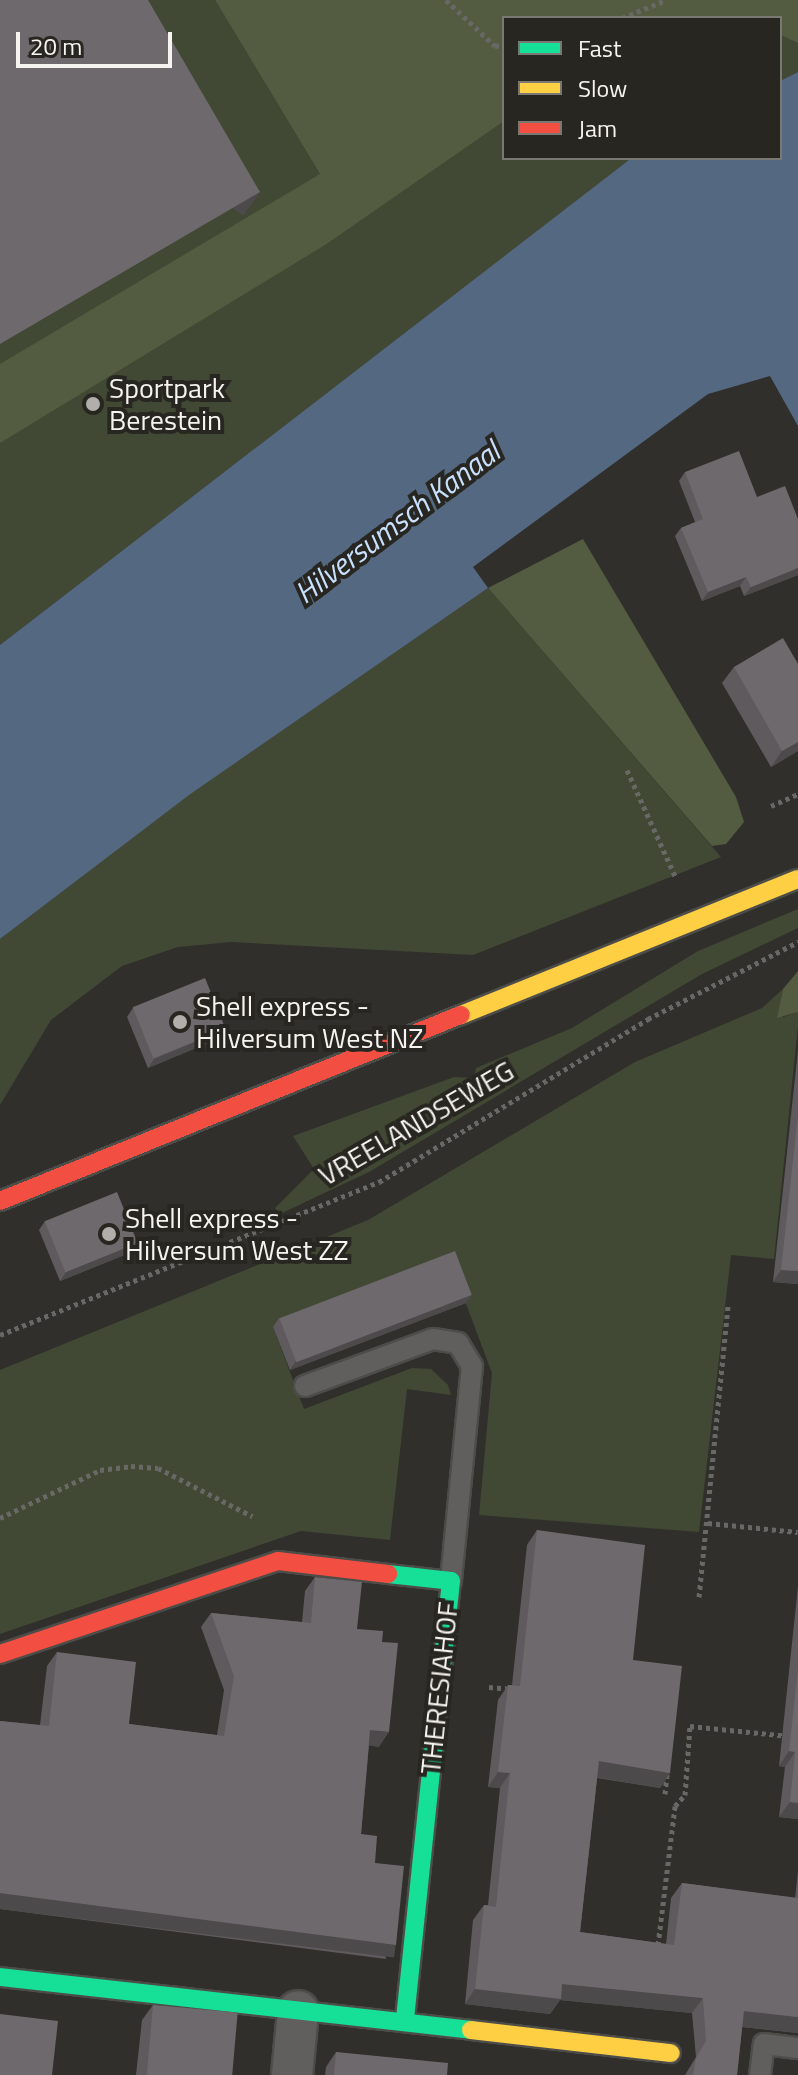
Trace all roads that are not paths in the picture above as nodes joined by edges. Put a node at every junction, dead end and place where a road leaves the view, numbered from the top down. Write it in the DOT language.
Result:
graph roads {
  1 [pos="798,879"];
  2 [pos="0,1201"];
  3 [pos="305,1386"];
  4 [pos="451,1581"];
  5 [pos="0,1654"];
  6 [pos="0,1977"];
  7 [pos="298,2011"];
  8 [pos="405,2021"];
  9 [pos="798,2048"];
  10 [pos="671,2053"];
  11 [pos="292,2075"];
  12 [pos="760,2075"];
  1 -- 2 [label="street"];
  3 -- 4 [label="lane"];
  4 -- 5 [label="street, THERESIAHOF"];
  4 -- 8 [label="street, THERESIAHOF"];
  6 -- 7 [label="street"];
  7 -- 8 [label="street"];
  7 -- 11 [label="street"];
  8 -- 10 [label="street"];
  9 -- 12 [label="lane"];
}
